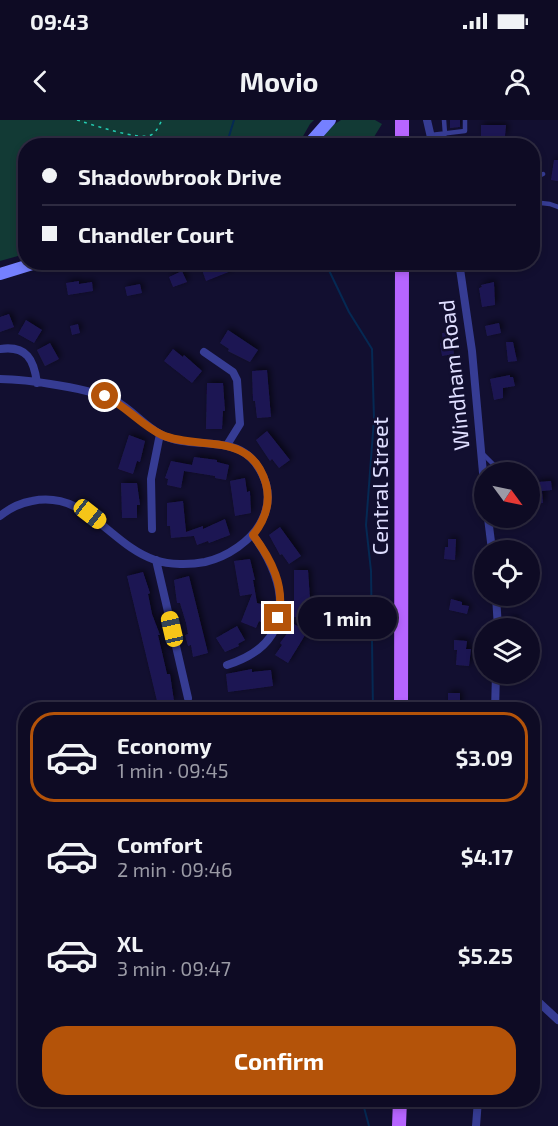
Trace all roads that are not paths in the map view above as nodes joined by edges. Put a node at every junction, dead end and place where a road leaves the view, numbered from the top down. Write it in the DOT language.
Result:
graph roads {
  1 [pos="330,120"];
  2 [pos="402,120"];
  3 [pos="427,120"];
  4 [pos="444,120"];
  5 [pos="465,120"];
  6 [pos="445,134"];
  7 [pos="430,135"];
  8 [pos="314,138"];
  9 [pos="402,138"];
  10 [pos="431,138"];
  11 [pos="543,174"];
  12 [pos="540,175"];
  13 [pos="540,203"];
  14 [pos="558,207"];
  15 [pos="18,268"];
  16 [pos="402,270"];
  17 [pos="460,270"];
  18 [pos="0,274"];
  19 [pos="0,349"];
  20 [pos="204,352"];
  21 [pos="0,379"];
  22 [pos="37,383"];
  23 [pos="160,434"];
  24 [pos="227,445"];
  25 [pos="481,452"];
  26 [pos="482,462"];
  27 [pos="491,462"];
  28 [pos="0,516"];
  29 [pos="152,529"];
  30 [pos="253,535"];
  31 [pos="156,560"];
  32 [pos="227,665"];
  33 [pos="496,684"];
  34 [pos="188,698"];
  35 [pos="401,702"];
  36 [pos="495,702"];
  37 [pos="540,1003"];
  38 [pos="558,1020"];
  39 [pos="400,1107"];
  40 [pos="477,1107"];
  41 [pos="399,1126"];
  42 [pos="476,1126"];
  1 -- 8 [label="street"];
  2 -- 9 [label="main road"];
  3 -- 7 [label="street"];
  4 -- 6 [label="lane"];
  5 -- 6 [label="lane"];
  6 -- 7 [label="lane"];
  7 -- 10 [label="street"];
  11 -- 12 [label="lane"];
  13 -- 14 [label="lane"];
  15 -- 18 [label="street"];
  16 -- 35 [label="main road, Central Street"];
  17 -- 25 [label="street, Windham Road"];
  19 -- 22 [label="street"];
  20 -- 24 [label="street"];
  21 -- 22 [label="street"];
  22 -- 23 [label="street"];
  23 -- 24 [label="street"];
  23 -- 29 [label="street"];
  24 -- 30 [label="street"];
  25 -- 26 [label="street, Windham Road"];
  25 -- 27 [label="lane"];
  28 -- 31 [label="street"];
  30 -- 31 [label="street"];
  30 -- 32 [label="street"];
  31 -- 34 [label="street"];
  33 -- 36 [label="street"];
  37 -- 38 [label="street"];
  39 -- 41 [label="main road"];
  40 -- 42 [label="street"];
}
